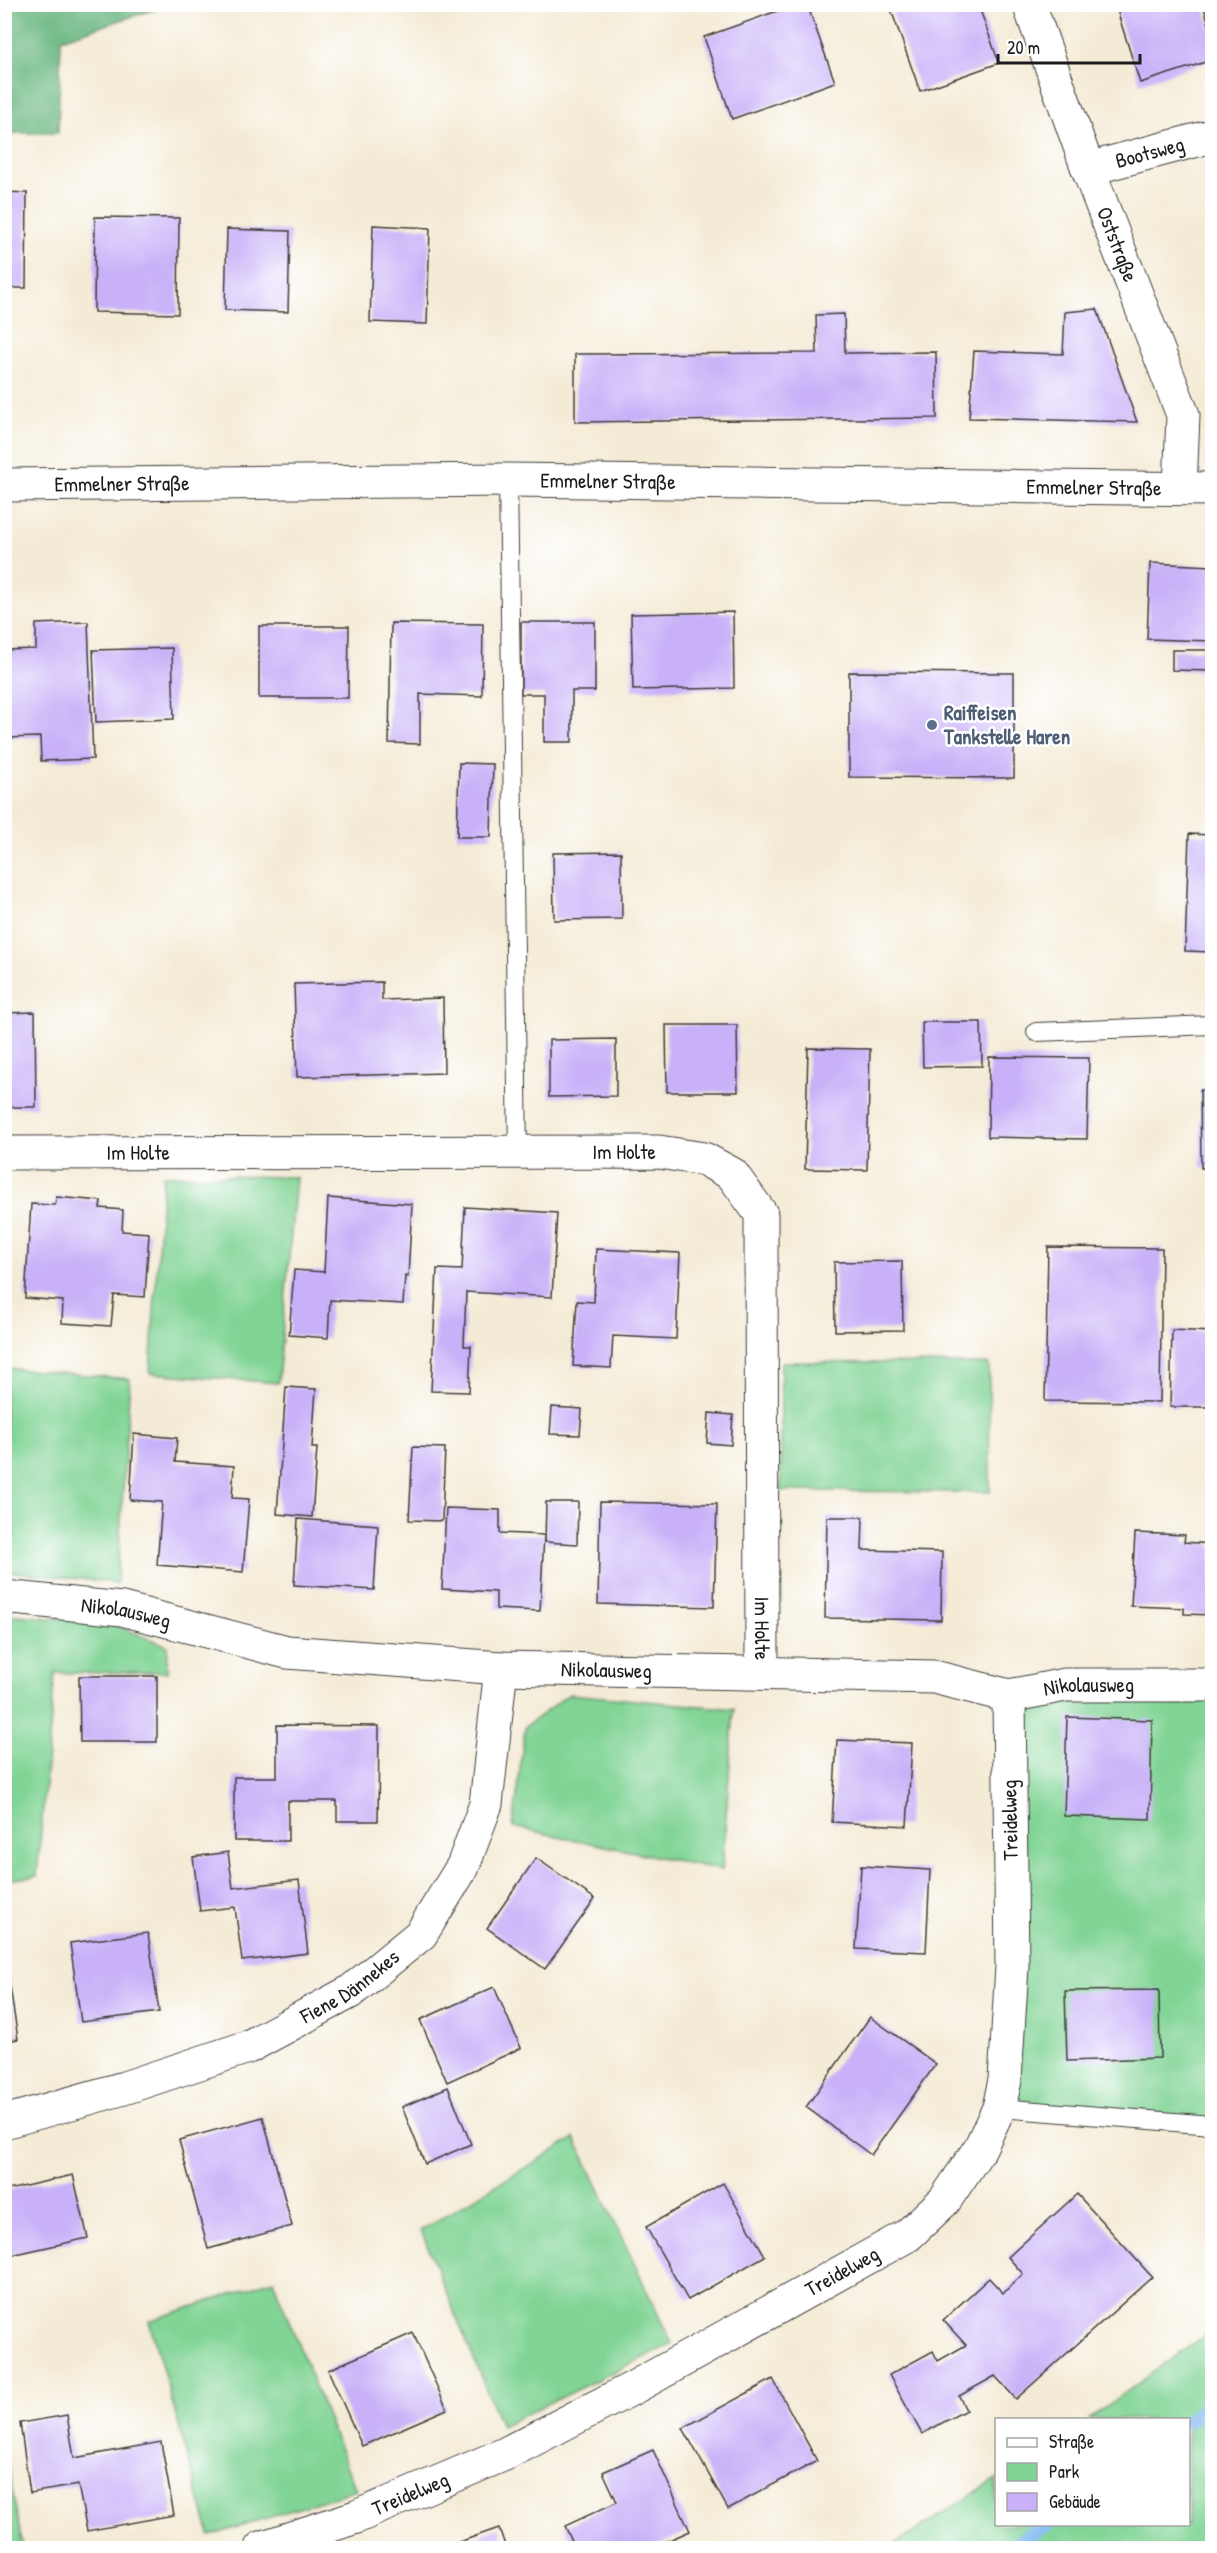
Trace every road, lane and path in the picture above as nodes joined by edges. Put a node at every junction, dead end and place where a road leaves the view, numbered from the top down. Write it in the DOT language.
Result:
graph roads {
  1 [pos="1029,4"];
  2 [pos="1212,136"];
  3 [pos="1089,169"];
  4 [pos="508,480"];
  5 [pos="4,485"];
  6 [pos="1180,488"];
  7 [pos="1212,489"];
  8 [pos="1212,1025"];
  9 [pos="1036,1032"];
  10 [pos="518,1152"];
  11 [pos="4,1154"];
  12 [pos="4,1597"];
  13 [pos="501,1668"];
  14 [pos="762,1672"];
  15 [pos="1212,1685"];
  16 [pos="1009,1696"];
  17 [pos="999,2108"];
  18 [pos="4,2122"];
  19 [pos="1212,2125"];
  20 [pos="261,2548"];
  1 -- 3 [label="street, Oststraße"];
  2 -- 3 [label="street, Bootsweg"];
  3 -- 6 [label="street, Oststraße"];
  4 -- 5 [label="street, Emmelner Straße"];
  4 -- 6 [label="street, Emmelner Straße"];
  4 -- 10 [label="lane"];
  6 -- 7 [label="street, Emmelner Straße"];
  8 -- 9 [label="lane"];
  10 -- 11 [label="street, Im Holte"];
  10 -- 14 [label="street, Im Holte"];
  12 -- 13 [label="street, Nikolausweg"];
  13 -- 14 [label="street, Nikolausweg"];
  13 -- 18 [label="street, Fiene Dännekes"];
  14 -- 16 [label="street, Nikolausweg"];
  15 -- 16 [label="street, Nikolausweg"];
  16 -- 17 [label="street, Treidelweg"];
  17 -- 19 [label="lane"];
  17 -- 20 [label="street, Treidelweg"];
}
